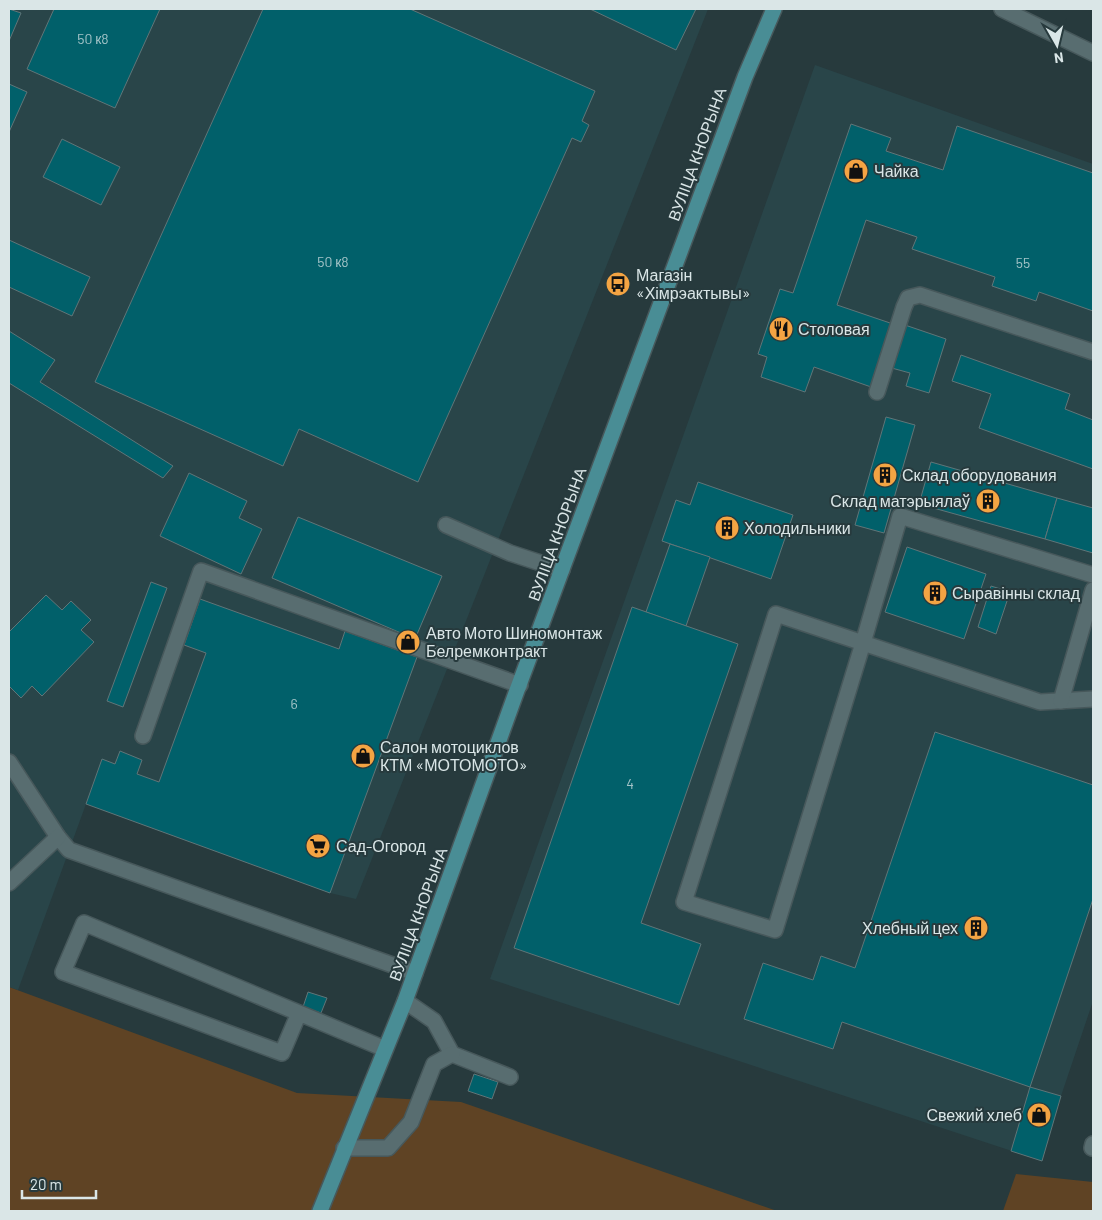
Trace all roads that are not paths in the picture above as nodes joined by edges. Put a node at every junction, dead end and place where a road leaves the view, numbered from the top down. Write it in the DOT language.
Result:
graph roads {
  1 [pos="774,9"];
  2 [pos="1002,9"];
  3 [pos="1093,53"];
  4 [pos="1093,352"];
  5 [pos="877,392"];
  6 [pos="446,525"];
  7 [pos="562,570"];
  8 [pos="1093,575"];
  9 [pos="1093,590"];
  10 [pos="863,643"];
  11 [pos="520,685"];
  12 [pos="1093,699"];
  13 [pos="1061,701"];
  14 [pos="143,736"];
  15 [pos="9,762"];
  16 [pos="58,837"];
  17 [pos="9,883"];
  18 [pos="415,973"];
  19 [pos="405,1001"];
  20 [pos="299,1013"];
  21 [pos="385,1049"];
  22 [pos="452,1054"];
  23 [pos="510,1077"];
  24 [pos="344,1148"];
  25 [pos="320,1211"];
  1 -- 7 [label="main road, ВУЛІЦА КНОРЫНА"];
  2 -- 3 [label="street"];
  4 -- 5 [label="street"];
  6 -- 7 [label="street"];
  7 -- 11 [label="main road, ВУЛІЦА КНОРЫНА"];
  8 -- 10 [label="street"];
  9 -- 13 [label="street"];
  10 -- 10 [label="street"];
  10 -- 13 [label="street"];
  11 -- 14 [label="street"];
  11 -- 18 [label="main road, ВУЛІЦА КНОРЫНА"];
  12 -- 13 [label="street"];
  15 -- 16 [label="street"];
  16 -- 17 [label="street"];
  16 -- 18 [label="street"];
  18 -- 19 [label="main road, ВУЛІЦА КНОРЫНА"];
  19 -- 21 [label="main road, ВУЛІЦА КНОРЫНА"];
  19 -- 22 [label="street"];
  20 -- 20 [label="street"];
  20 -- 21 [label="street"];
  21 -- 24 [label="main road, ВУЛІЦА КНОРЫНА"];
  22 -- 23 [label="street"];
  22 -- 24 [label="street"];
  24 -- 25 [label="main road, ВУЛІЦА КНОРЫНА"];
}
